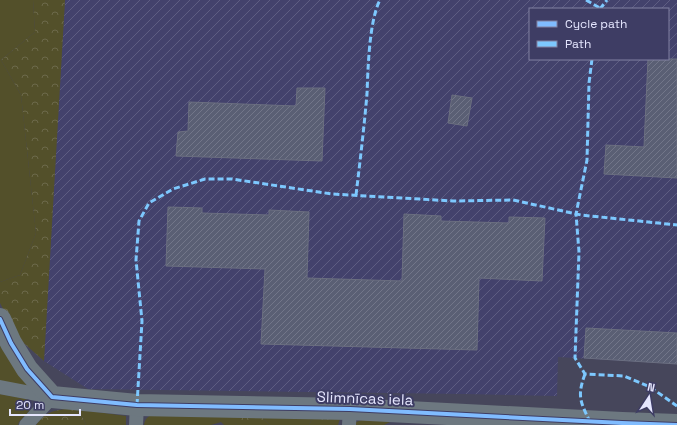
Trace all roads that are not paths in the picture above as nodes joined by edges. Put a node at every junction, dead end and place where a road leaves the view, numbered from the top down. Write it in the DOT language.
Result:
graph roads {
  1 [pos="0,319"];
  2 [pos="0,387"];
  3 [pos="52,397"];
  4 [pos="137,415"];
  5 [pos="349,417"];
  6 [pos="622,424"];
  7 [pos="26,425"];
  8 [pos="677,425"];
  1 -- 3 [label="street"];
  2 -- 3 [label="lane"];
  3 -- 4 [label="street, Slimnīcas iela"];
  3 -- 7 [label="lane"];
  4 -- 5 [label="street, Slimnīcas iela"];
  5 -- 6 [label="street, Slimnīcas iela"];
  6 -- 8 [label="street, Slimnīcas iela"];
}
